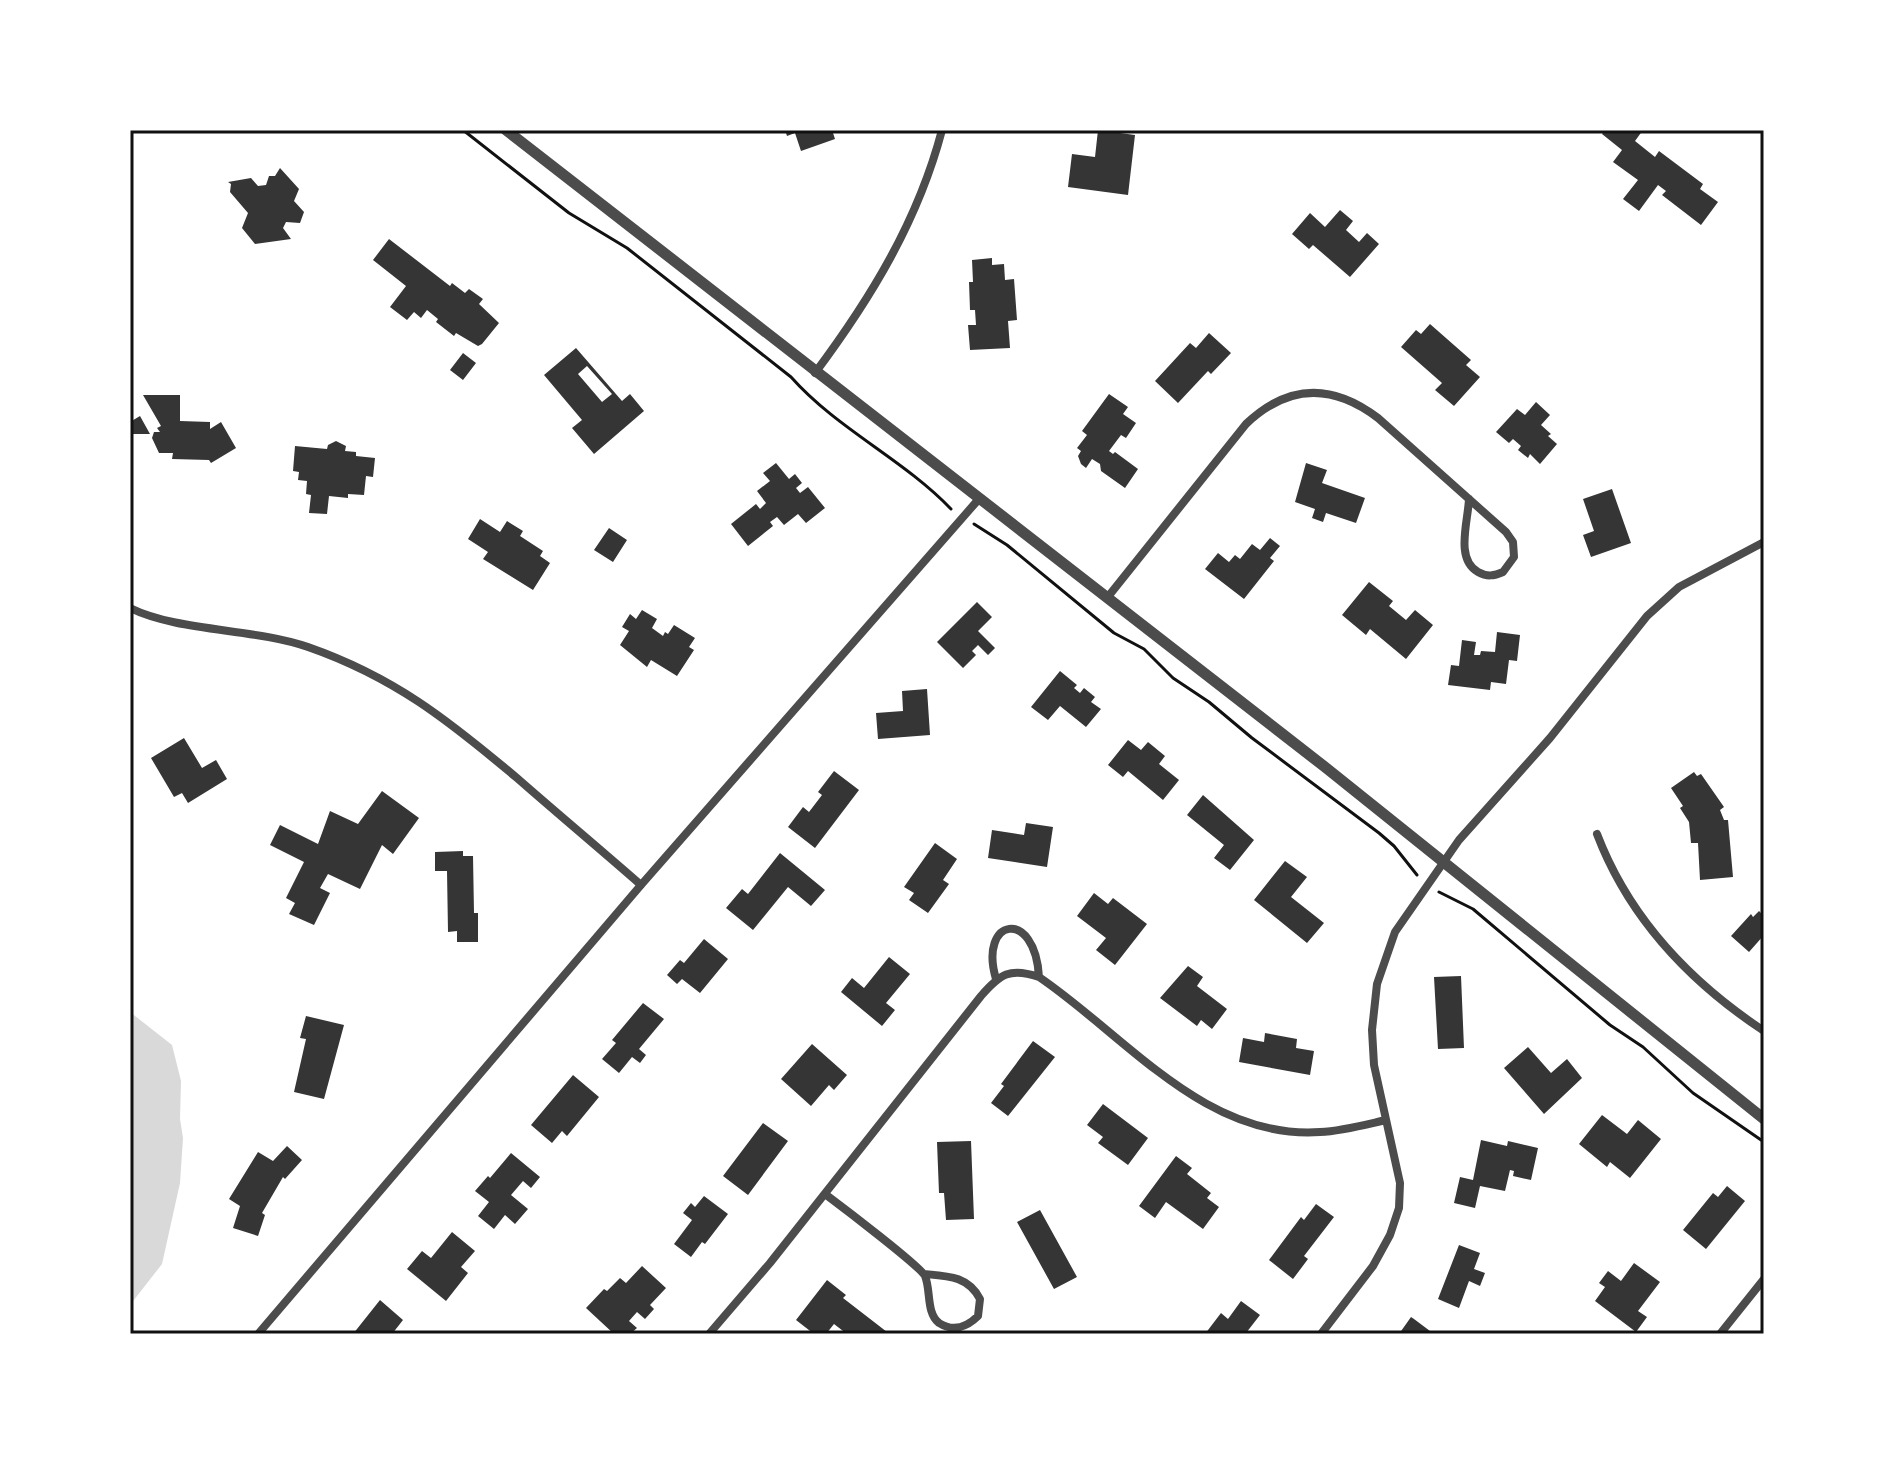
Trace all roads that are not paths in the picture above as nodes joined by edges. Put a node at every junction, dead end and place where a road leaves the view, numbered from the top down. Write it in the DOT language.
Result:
graph roads {
  1 [pos="506,130"];
  2 [pos="942,130"];
  3 [pos="815,373"];
  4 [pos="1469,499"];
  5 [pos="978,500"];
  6 [pos="1764,542"];
  7 [pos="1107,598"];
  8 [pos="130,608"];
  9 [pos="1597,834"];
  10 [pos="1443,863"];
  11 [pos="641,885"];
  12 [pos="1039,977"];
  13 [pos="996,979"];
  14 [pos="1764,1031"];
  15 [pos="1764,1119"];
  16 [pos="1386,1120"];
  17 [pos="825,1194"];
  18 [pos="924,1274"];
  19 [pos="1764,1279"];
  20 [pos="258,1334"];
  21 [pos="709,1334"];
  22 [pos="1321,1334"];
  23 [pos="1720,1334"];
  1 -- 3 [label="street"];
  2 -- 3 [label="street"];
  3 -- 5 [label="street"];
  4 -- 4 [label="street"];
  4 -- 7 [label="street"];
  5 -- 7 [label="street"];
  5 -- 11 [label="street"];
  6 -- 10 [label="street"];
  7 -- 10 [label="street"];
  8 -- 11 [label="street"];
  9 -- 14 [label="street"];
  10 -- 15 [label="street"];
  10 -- 16 [label="street"];
  11 -- 20 [label="street"];
  12 -- 13 [label="street"];
  12 -- 13 [label="street"];
  12 -- 16 [label="street"];
  13 -- 17 [label="street"];
  16 -- 22 [label="street"];
  17 -- 18 [label="street"];
  17 -- 21 [label="street"];
  18 -- 18 [label="street"];
  19 -- 23 [label="street"];
}
